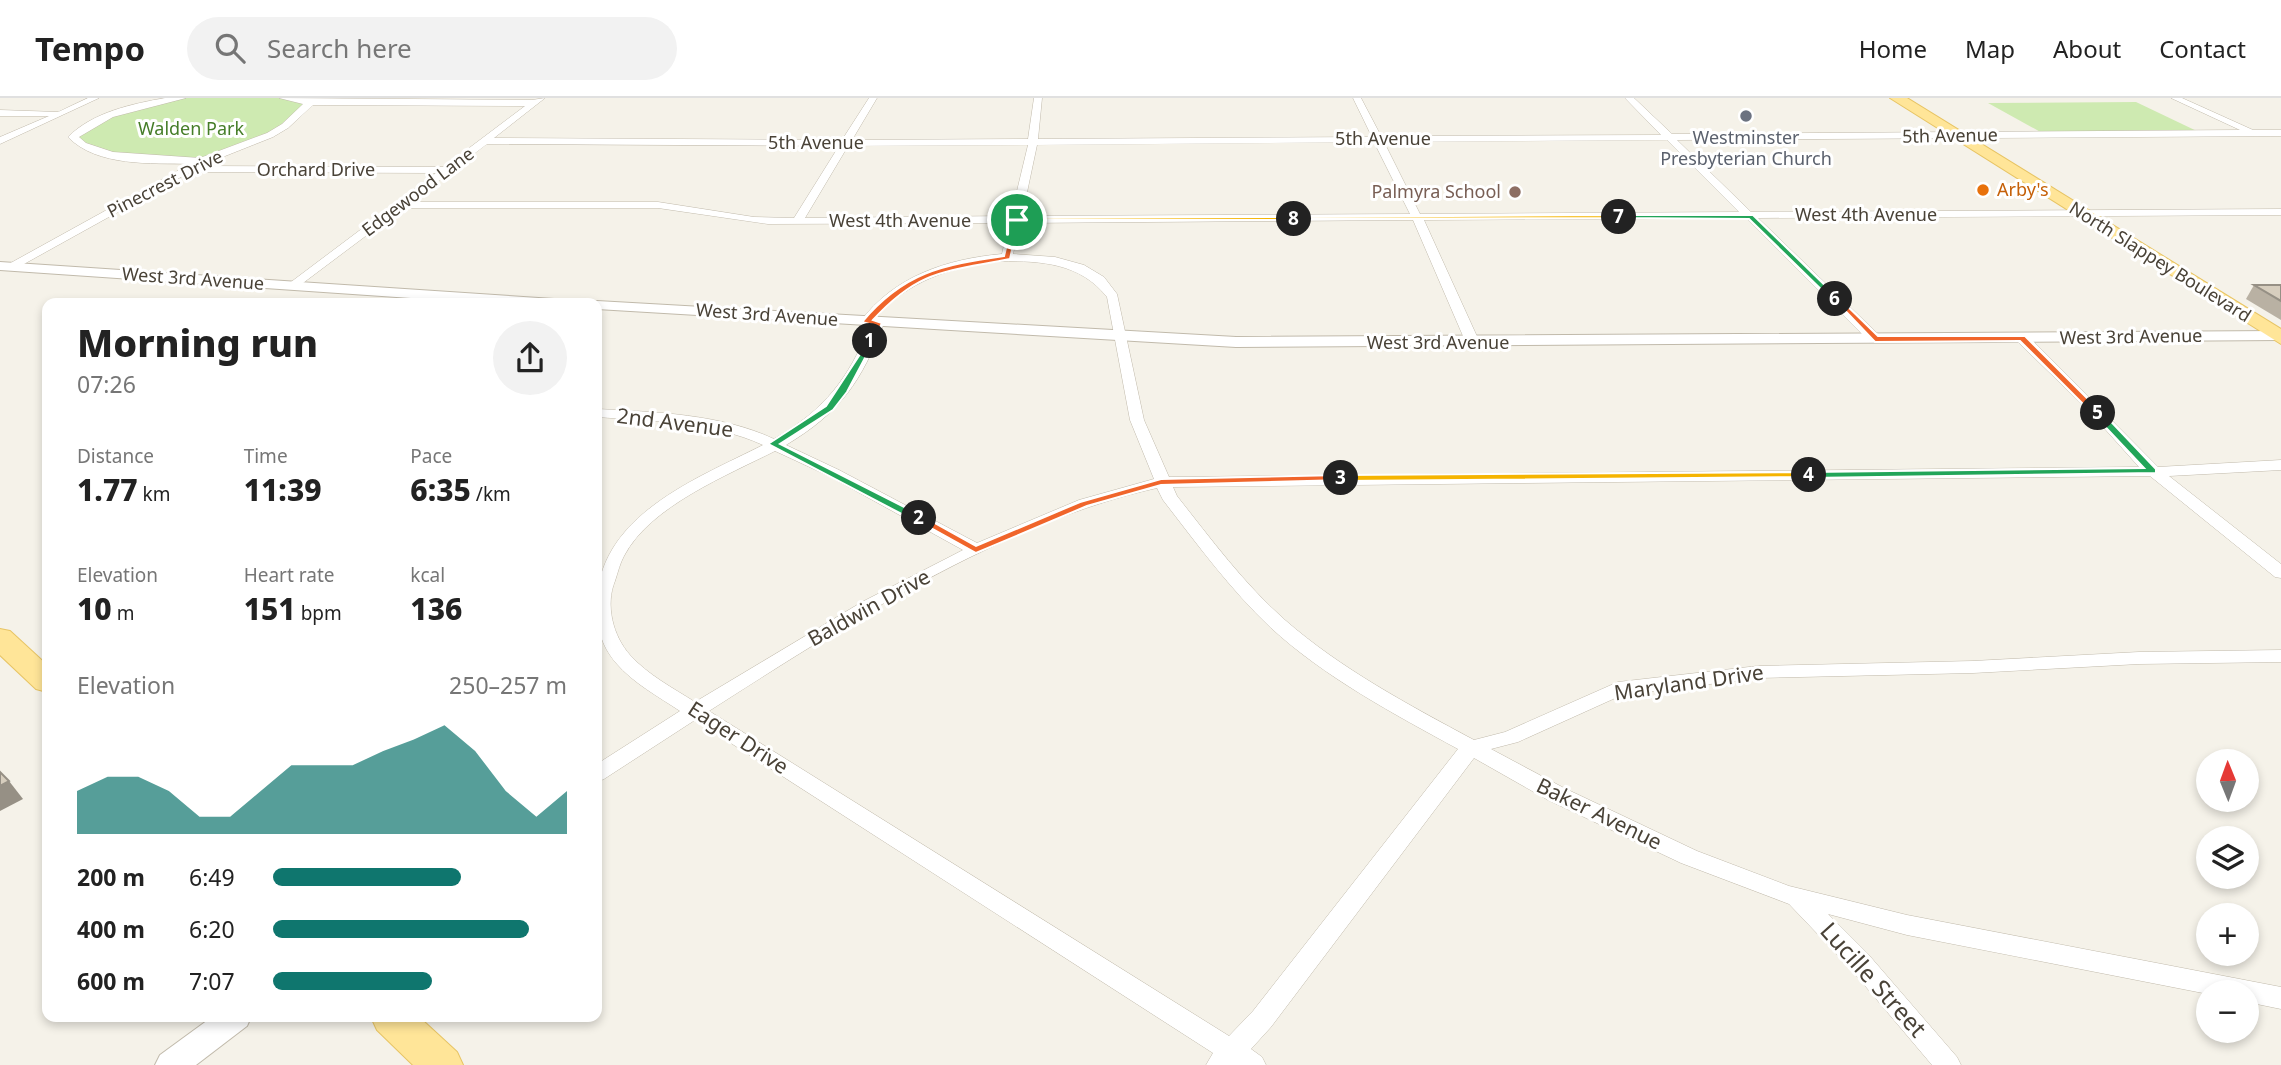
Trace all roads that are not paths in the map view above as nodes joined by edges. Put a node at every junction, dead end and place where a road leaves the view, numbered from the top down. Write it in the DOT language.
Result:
graph roads {
  1 [pos="95,98"];
  2 [pos="182,98"];
  3 [pos="283,98"];
  4 [pos="873,98"];
  5 [pos="1038,98"];
  6 [pos="1357,98"];
  7 [pos="1629,98"];
  8 [pos="1897,98"];
  9 [pos="2175,98"];
  10 [pos="312,100"];
  11 [pos="537,100"];
  12 [pos="0,113"];
  13 [pos="61,113"];
  14 [pos="47,120"];
  15 [pos="100,120"];
  16 [pos="2255,134"];
  17 [pos="2281,134"];
  18 [pos="1957,136"];
  19 [pos="1670,138"];
  20 [pos="1377,139"];
  21 [pos="0,141"];
  22 [pos="484,141"];
  23 [pos="1033,142"];
  24 [pos="846,143"];
  25 [pos="2281,145"];
  26 [pos="202,160"];
  27 [pos="187,169"];
  28 [pos="445,170"];
  29 [pos="402,205"];
  30 [pos="2281,212"];
  31 [pos="2082,214"];
  32 [pos="1751,216"];
  33 [pos="1417,218"];
  34 [pos="1017,220"];
  35 [pos="797,221"];
  36 [pos="1007,257"];
  37 [pos="6,267"];
  38 [pos="295,285"];
  39 [pos="482,298"];
  40 [pos="602,305"];
  41 [pos="872,322"];
  42 [pos="1121,337"];
  43 [pos="2280,337"];
  44 [pos="2022,338"];
  45 [pos="1875,339"];
  46 [pos="1473,343"];
  47 [pos="602,413"];
  48 [pos="773,444"];
  49 [pos="2281,466"];
  50 [pos="2152,471"];
  51 [pos="1161,482"];
  52 [pos="976,550"];
  53 [pos="2281,573"];
  54 [pos="0,638"];
  55 [pos="2281,656"];
  56 [pos="42,677"];
  57 [pos="695,712"];
  58 [pos="1470,748"];
  59 [pos="602,771"];
  60 [pos="1797,897"];
  61 [pos="2281,998"];
  62 [pos="229,1022"];
  63 [pos="396,1022"];
  64 [pos="1224,1058"];
  65 [pos="171,1065"];
  66 [pos="442,1065"];
  67 [pos="1253,1065"];
  68 [pos="1948,1065"];
  1 -- 13 [label="street"];
  2 -- 15 [label="street"];
  3 -- 10 [label="street"];
  4 -- 24 [label="street"];
  5 -- 23 [label="street"];
  6 -- 20 [label="street"];
  7 -- 19 [label="street"];
  8 -- 18 [label="main road, North Slappey Boulevard"];
  9 -- 16 [label="street"];
  10 -- 11 [label="street"];
  10 -- 26 [label="street, Pinecrest Drive"];
  11 -- 22 [label="street, Edgewood Lane"];
  12 -- 13 [label="street"];
  13 -- 14 [label="street"];
  14 -- 15 [label="street"];
  14 -- 21 [label="street"];
  15 -- 26 [label="street"];
  16 -- 17 [label="street, 5th Avenue"];
  16 -- 18 [label="street, 5th Avenue"];
  16 -- 25 [label="street"];
  18 -- 19 [label="street, 5th Avenue"];
  18 -- 31 [label="main road, North Slappey Boulevard"];
  19 -- 20 [label="street, 5th Avenue"];
  19 -- 32 [label="street"];
  20 -- 23 [label="street, 5th Avenue"];
  20 -- 33 [label="street"];
  22 -- 24 [label="street, 5th Avenue"];
  22 -- 28 [label="street, Edgewood Lane"];
  23 -- 24 [label="street, 5th Avenue"];
  23 -- 34 [label="street"];
  24 -- 35 [label="street"];
  26 -- 27 [label="street, Pinecrest Drive"];
  27 -- 28 [label="street, Orchard Drive"];
  27 -- 37 [label="street, Pinecrest Drive"];
  28 -- 29 [label="street, Edgewood Lane"];
  29 -- 35 [label="street, West 4th Avenue"];
  29 -- 38 [label="street, Edgewood Lane"];
  30 -- 31 [label="street, West 4th Avenue"];
  31 -- 32 [label="street, West 4th Avenue"];
  31 -- 43 [label="main road, North Slappey Boulevard"];
  32 -- 33 [label="street, West 4th Avenue"];
  32 -- 45 [label="street"];
  33 -- 34 [label="street, West 4th Avenue"];
  33 -- 46 [label="street"];
  34 -- 35 [label="street, West 4th Avenue"];
  34 -- 36 [label="street"];
  36 -- 41 [label="street, Eager Drive"];
  36 -- 42 [label="street, Baker Avenue"];
  37 -- 38 [label="street, West 3rd Avenue"];
  38 -- 39 [label="street, West 3rd Avenue"];
  40 -- 41 [label="street, West 3rd Avenue"];
  41 -- 42 [label="street, West 3rd Avenue"];
  41 -- 48 [label="street, Eager Drive"];
  42 -- 46 [label="street, West 3rd Avenue"];
  42 -- 51 [label="street, Baker Avenue"];
  43 -- 44 [label="street, West 3rd Avenue"];
  44 -- 45 [label="street, West 3rd Avenue"];
  44 -- 50 [label="street"];
  45 -- 46 [label="street, West 3rd Avenue"];
  47 -- 48 [label="street, 2nd Avenue"];
  48 -- 52 [label="street, 2nd Avenue"];
  48 -- 57 [label="street, Eager Drive"];
  49 -- 50 [label="street"];
  50 -- 51 [label="street"];
  50 -- 53 [label="street"];
  51 -- 52 [label="street, Baldwin Drive"];
  51 -- 58 [label="street, Baker Avenue"];
  52 -- 57 [label="street, Baldwin Drive"];
  54 -- 56 [label="main road"];
  55 -- 58 [label="street, Maryland Drive"];
  57 -- 59 [label="street, Baldwin Drive"];
  57 -- 64 [label="street, Eager Drive"];
  58 -- 60 [label="street, Baker Avenue"];
  58 -- 64 [label="street"];
  60 -- 61 [label="street, Baker Avenue"];
  60 -- 68 [label="street, Lucille Street"];
  62 -- 65 [label="street"];
  63 -- 66 [label="main road"];
  64 -- 67 [label="street, Eager Drive"];
}
